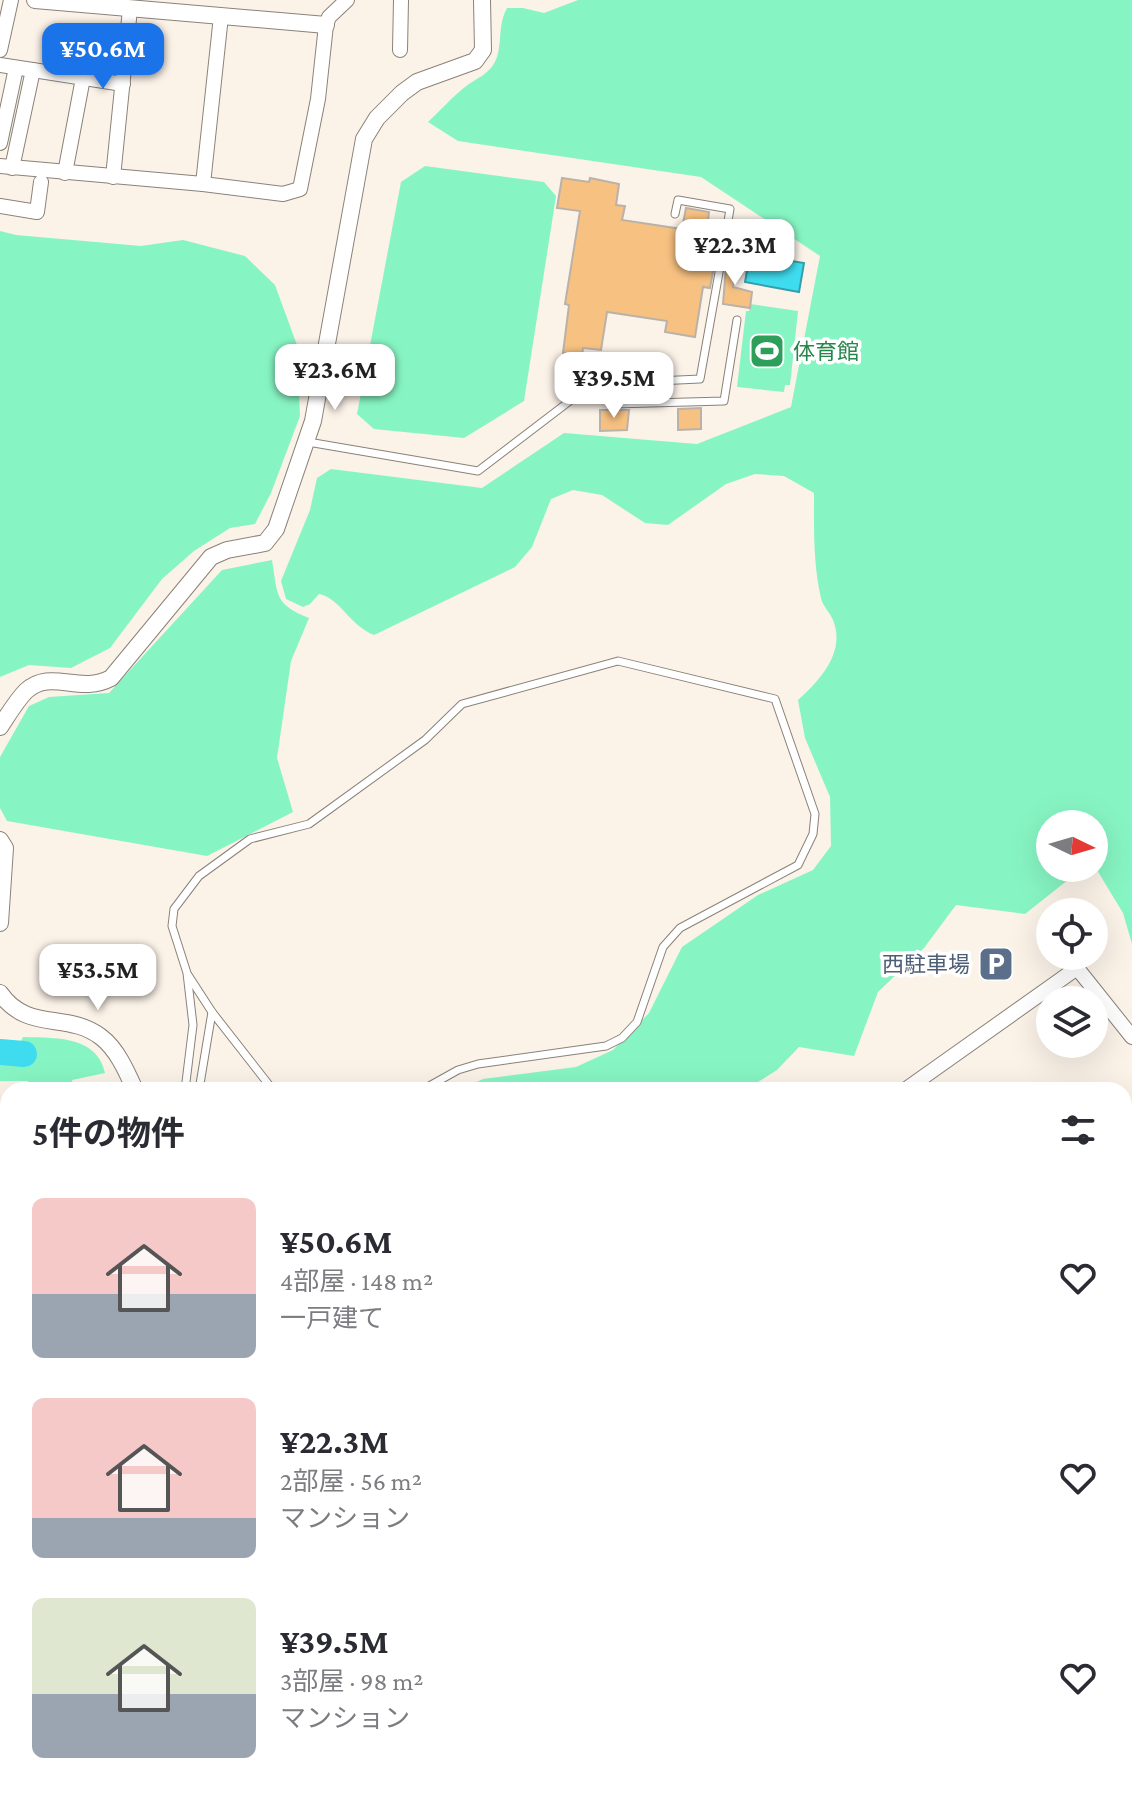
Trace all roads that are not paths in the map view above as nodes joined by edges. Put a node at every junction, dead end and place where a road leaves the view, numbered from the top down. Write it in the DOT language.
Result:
graph roads {
  1 [pos="11,0"];
  2 [pos="35,0"];
  3 [pos="401,0"];
  4 [pos="482,0"];
  5 [pos="345,1"];
  6 [pos="130,9"];
  7 [pos="221,16"];
  8 [pos="326,25"];
  9 [pos="0,50"];
  10 [pos="400,50"];
  11 [pos="0,65"];
  12 [pos="16,68"];
  13 [pos="33,70"];
  14 [pos="83,78"];
  15 [pos="123,84"];
  16 [pos="0,143"];
  17 [pos="6,167"];
  18 [pos="65,173"];
  19 [pos="113,177"];
  20 [pos="41,182"];
  21 [pos="203,184"];
  22 [pos="0,206"];
  23 [pos="675,214"];
  24 [pos="722,256"];
  25 [pos="720,267"];
  26 [pos="737,320"];
  27 [pos="608,382"];
  28 [pos="308,442"];
  29 [pos="0,727"];
  30 [pos="0,840"];
  31 [pos="0,923"];
  32 [pos="187,973"];
  33 [pos="0,993"];
  34 [pos="212,1012"];
  35 [pos="1132,1037"];
  36 [pos="131,1082"];
  37 [pos="186,1082"];
  38 [pos="200,1082"];
  39 [pos="267,1082"];
  40 [pos="436,1082"];
  41 [pos="916,1082"];
  1 -- 9 [label="street"];
  2 -- 6 [label="street"];
  3 -- 10 [label="street"];
  4 -- 28 [label="street"];
  5 -- 8 [label="street"];
  6 -- 7 [label="street"];
  6 -- 15 [label="street"];
  7 -- 8 [label="street"];
  7 -- 21 [label="street"];
  8 -- 21 [label="street"];
  11 -- 12 [label="street"];
  12 -- 13 [label="street"];
  12 -- 16 [label="street"];
  13 -- 14 [label="street"];
  13 -- 17 [label="street"];
  14 -- 15 [label="street"];
  14 -- 18 [label="street"];
  15 -- 19 [label="street"];
  17 -- 18 [label="street"];
  18 -- 19 [label="street"];
  19 -- 21 [label="street"];
  20 -- 22 [label="street"];
  23 -- 24 [label="lane"];
  25 -- 27 [label="lane"];
  26 -- 27 [label="lane"];
  27 -- 28 [label="lane"];
  28 -- 29 [label="street"];
  30 -- 31 [label="street"];
  32 -- 34 [label="lane"];
  32 -- 37 [label="lane"];
  32 -- 40 [label="lane"];
  33 -- 36 [label="street"];
  34 -- 38 [label="lane"];
  34 -- 39 [label="lane"];
  35 -- 41 [label="street"];
}
